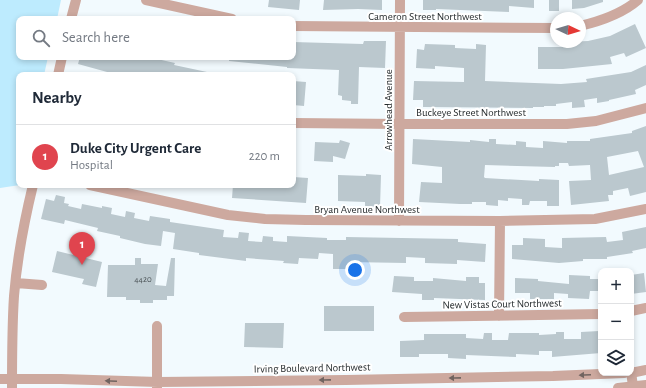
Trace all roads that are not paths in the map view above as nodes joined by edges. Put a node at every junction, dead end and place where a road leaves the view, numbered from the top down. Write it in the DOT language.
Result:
graph roads {
  1 [pos="76,0"];
  2 [pos="146,0"];
  3 [pos="400,0"];
  4 [pos="638,0"];
  5 [pos="72,16"];
  6 [pos="218,16"];
  7 [pos="586,24"];
  8 [pos="296,26"];
  9 [pos="400,28"];
  10 [pos="550,28"];
  11 [pos="61,60"];
  12 [pos="59,72"];
  13 [pos="646,108"];
  14 [pos="296,122"];
  15 [pos="400,124"];
  16 [pos="31,188"];
  17 [pos="104,188"];
  18 [pos="646,209"];
  19 [pos="399,221"];
  20 [pos="500,221"];
  21 [pos="16,283"];
  22 [pos="42,285"];
  23 [pos="646,308"];
  24 [pos="634,310"];
  25 [pos="598,314"];
  26 [pos="499,316"];
  27 [pos="404,317"];
  28 [pos="157,326"];
  29 [pos="646,370"];
  30 [pos="634,372"];
  31 [pos="598,374"];
  32 [pos="631,376"];
  33 [pos="0,379"];
  34 [pos="12,384"];
  35 [pos="157,385"];
  36 [pos="646,385"];
  37 [pos="632,386"];
  38 [pos="618,388"];
  1 -- 5 [label="street"];
  2 -- 6 [label="street"];
  3 -- 9 [label="street, Arrowhead Avenue"];
  4 -- 7 [label="street"];
  8 -- 9 [label="street, Cameron Street Northwest"];
  9 -- 10 [label="street, Cameron Street Northwest"];
  9 -- 15 [label="street, Arrowhead Avenue"];
  11 -- 12 [label="street"];
  13 -- 15 [label="street, Buckeye Street Northwest"];
  14 -- 15 [label="street, Buckeye Street Northwest"];
  15 -- 19 [label="street, Arrowhead Avenue"];
  16 -- 21 [label="street"];
  17 -- 19 [label="street, Bryan Avenue Northwest"];
  18 -- 20 [label="street, Bryan Avenue Northwest"];
  19 -- 20 [label="street, Bryan Avenue Northwest"];
  20 -- 26 [label="street"];
  21 -- 22 [label="street"];
  21 -- 34 [label="street"];
  23 -- 24 [label="street"];
  25 -- 26 [label="street, New Vistas Court Northwest"];
  26 -- 27 [label="street, New Vistas Court Northwest"];
  28 -- 35 [label="street"];
  29 -- 30 [label="street"];
  31 -- 35 [label="street, Irving Boulevard Northwest, one-way"];
  32 -- 37 [label="street"];
  33 -- 34 [label="street, Irving Boulevard Northwest"];
  35 -- 34 [label="street, Irving Boulevard Northwest, one-way"];
  36 -- 37 [label="street"];
  37 -- 38 [label="street"];
}
